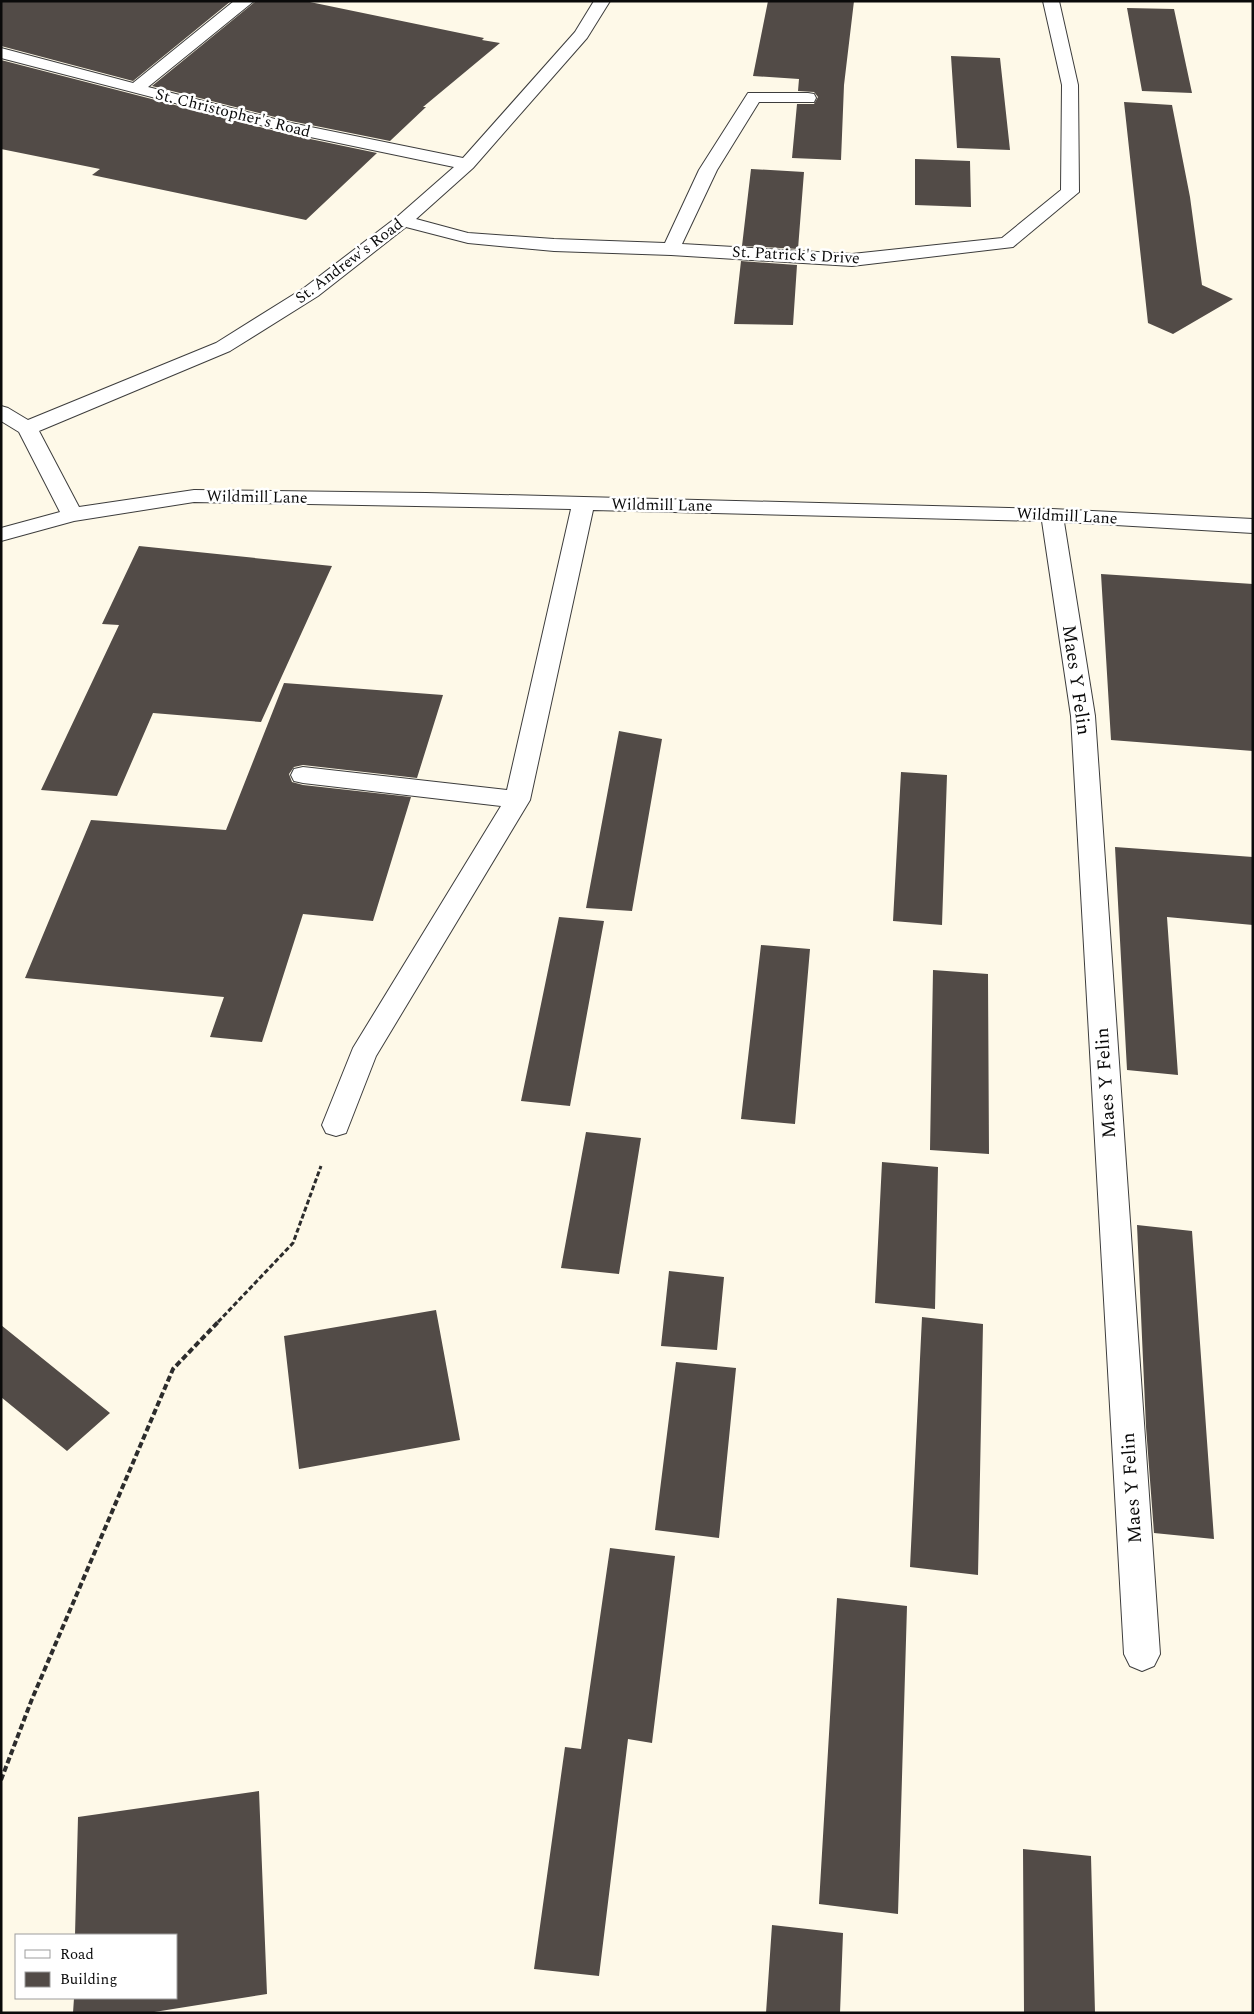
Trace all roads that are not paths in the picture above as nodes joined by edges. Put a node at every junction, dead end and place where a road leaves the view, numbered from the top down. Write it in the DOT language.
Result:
graph roads {
  1 [pos="246,1"];
  2 [pos="602,1"];
  3 [pos="1051,1"];
  4 [pos="1,53"];
  5 [pos="136,89"];
  6 [pos="808,98"];
  7 [pos="467,164"];
  8 [pos="403,220"];
  9 [pos="671,249"];
  10 [pos="1,412"];
  11 [pos="27,428"];
  12 [pos="583,504"];
  13 [pos="72,515"];
  14 [pos="1052,515"];
  15 [pos="1253,526"];
  16 [pos="1,535"];
  17 [pos="303,775"];
  18 [pos="517,800"];
  19 [pos="336,1125"];
  20 [pos="1142,1654"];
  1 -- 5 [label="street"];
  2 -- 7 [label="street, St. Andrew's Road"];
  3 -- 9 [label="street, St. Patrick's Drive"];
  4 -- 5 [label="street, St. Christopher's Road"];
  5 -- 7 [label="street, St. Christopher's Road"];
  6 -- 9 [label="street"];
  7 -- 8 [label="street, St. Andrew's Road"];
  8 -- 9 [label="street, St. Patrick's Drive"];
  8 -- 11 [label="street, St. Andrew's Road"];
  10 -- 11 [label="street"];
  11 -- 13 [label="street"];
  12 -- 13 [label="street, Wildmill Lane"];
  12 -- 14 [label="street, Wildmill Lane"];
  12 -- 18 [label="street"];
  13 -- 16 [label="street, Wildmill Lane"];
  14 -- 15 [label="street, Wildmill Lane"];
  14 -- 20 [label="street, Maes Y Felin"];
  17 -- 18 [label="street"];
  18 -- 19 [label="street"];
}
